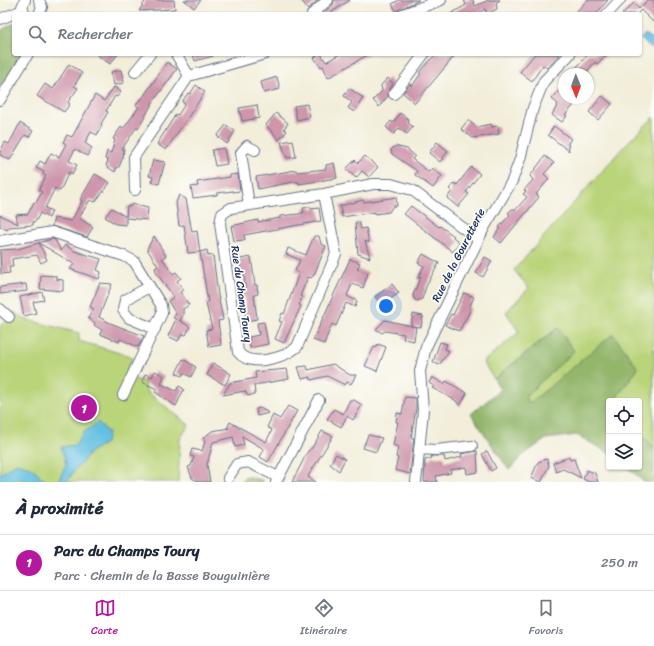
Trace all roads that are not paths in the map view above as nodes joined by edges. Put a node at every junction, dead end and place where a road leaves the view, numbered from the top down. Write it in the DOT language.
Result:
graph roads {
  1 [pos="26,0"];
  2 [pos="328,0"];
  3 [pos="441,0"];
  4 [pos="620,0"];
  5 [pos="424,6"];
  6 [pos="24,12"];
  7 [pos="314,12"];
  8 [pos="408,12"];
  9 [pos="429,12"];
  10 [pos="609,12"];
  11 [pos="12,16"];
  12 [pos="0,19"];
  13 [pos="27,56"];
  14 [pos="148,56"];
  15 [pos="177,56"];
  16 [pos="258,56"];
  17 [pos="422,56"];
  18 [pos="568,56"];
  19 [pos="135,72"];
  20 [pos="189,76"];
  21 [pos="394,94"];
  22 [pos="0,100"];
  23 [pos="255,150"];
  24 [pos="135,190"];
  25 [pos="324,194"];
  26 [pos="249,205"];
  27 [pos="478,239"];
  28 [pos="0,241"];
  29 [pos="149,287"];
  30 [pos="0,309"];
  31 [pos="9,317"];
  32 [pos="155,329"];
  33 [pos="123,395"];
  34 [pos="319,400"];
  35 [pos="472,446"];
  36 [pos="419,449"];
  37 [pos="228,478"];
  38 [pos="277,480"];
  39 [pos="416,482"];
  1 -- 6 [label="street"];
  2 -- 7 [label="street"];
  3 -- 5 [label="street"];
  4 -- 10 [label="street"];
  5 -- 8 [label="street"];
  5 -- 9 [label="street"];
  11 -- 12 [label="street"];
  13 -- 22 [label="street"];
  14 -- 19 [label="street"];
  15 -- 20 [label="street"];
  16 -- 20 [label="street"];
  17 -- 21 [label="street"];
  18 -- 27 [label="street, Rue de la Gouretterie"];
  20 -- 24 [label="street"];
  23 -- 26 [label="street"];
  25 -- 26 [label="street, Rue du Champ Toury"];
  25 -- 26 [label="street, Rue du Champ Toury"];
  25 -- 27 [label="street, Rue du Champ Toury"];
  27 -- 36 [label="street, Rue de la Gouretterie"];
  28 -- 29 [label="street"];
  29 -- 32 [label="street"];
  29 -- 32 [label="street"];
  30 -- 31 [label="street"];
  32 -- 33 [label="street"];
  34 -- 38 [label="street"];
  35 -- 36 [label="street"];
  36 -- 39 [label="street, Rue de la Gouretterie"];
  37 -- 38 [label="street"];
}
